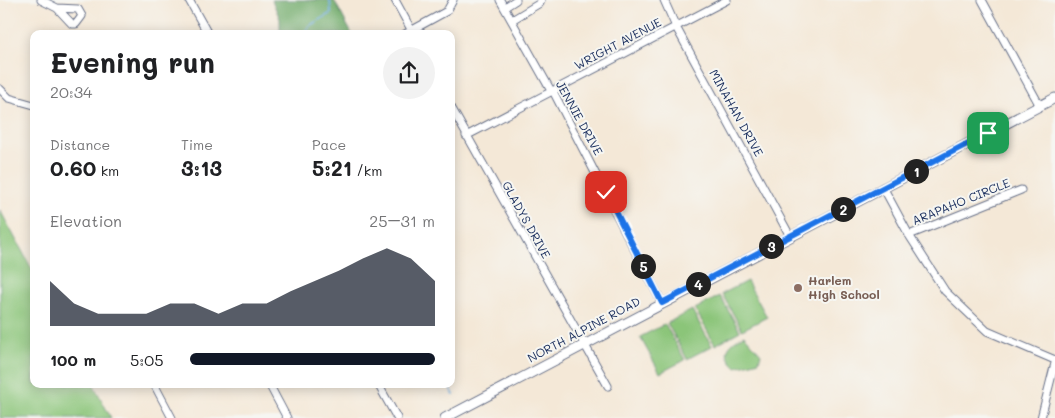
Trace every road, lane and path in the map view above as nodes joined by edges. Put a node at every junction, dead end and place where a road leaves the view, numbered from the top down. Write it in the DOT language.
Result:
graph roads {
  1 [pos="41,0"];
  2 [pos="188,0"];
  3 [pos="395,0"];
  4 [pos="453,0"];
  5 [pos="500,0"];
  6 [pos="516,0"];
  7 [pos="541,0"];
  8 [pos="664,0"];
  9 [pos="727,0"];
  10 [pos="982,0"];
  11 [pos="505,7"];
  12 [pos="57,8"];
  13 [pos="512,20"];
  14 [pos="676,27"];
  15 [pos="206,30"];
  16 [pos="409,30"];
  17 [pos="415,30"];
  18 [pos="0,89"];
  19 [pos="554,90"];
  20 [pos="1055,98"];
  21 [pos="30,105"];
  22 [pos="1040,106"];
  23 [pos="455,115"];
  24 [pos="466,136"];
  25 [pos="884,188"];
  26 [pos="1021,190"];
  27 [pos="909,235"];
  28 [pos="790,236"];
  29 [pos="662,303"];
  30 [pos="583,344"];
  31 [pos="1055,361"];
  32 [pos="608,386"];
  33 [pos="156,388"];
  34 [pos="271,388"];
  35 [pos="380,388"];
  36 [pos="172,418"];
  37 [pos="287,418"];
  38 [pos="398,418"];
  39 [pos="444,418"];
  40 [pos="1041,418"];
  1 -- 12 [label="street"];
  2 -- 15 [label="street"];
  3 -- 16 [label="street"];
  4 -- 17 [label="street"];
  5 -- 11 [label="street, JENNIE DRIVE"];
  6 -- 11 [label="street"];
  7 -- 13 [label="street"];
  8 -- 14 [label="street, MINAHAN DRIVE"];
  9 -- 14 [label="street, WRIGHT AVENUE"];
  10 -- 22 [label="street"];
  11 -- 13 [label="street, JENNIE DRIVE"];
  13 -- 19 [label="street, JENNIE DRIVE"];
  14 -- 19 [label="street, WRIGHT AVENUE"];
  14 -- 28 [label="street, MINAHAN DRIVE"];
  18 -- 21 [label="street"];
  19 -- 24 [label="street, WRIGHT AVENUE"];
  19 -- 29 [label="street, JENNIE DRIVE"];
  20 -- 22 [label="main road, NORTH ALPINE ROAD"];
  22 -- 25 [label="main road, NORTH ALPINE ROAD"];
  23 -- 24 [label="street, GLADYS DRIVE"];
  24 -- 30 [label="street, GLADYS DRIVE"];
  25 -- 27 [label="street"];
  25 -- 28 [label="main road, NORTH ALPINE ROAD"];
  26 -- 27 [label="street, ARAPAHO CIRCLE"];
  27 -- 31 [label="street"];
  28 -- 29 [label="main road, NORTH ALPINE ROAD"];
  29 -- 30 [label="main road, NORTH ALPINE ROAD"];
  30 -- 32 [label="street, GLADYS DRIVE"];
  30 -- 39 [label="main road, NORTH ALPINE ROAD"];
  31 -- 40 [label="street"];
  33 -- 36 [label="street"];
  34 -- 37 [label="street"];
  35 -- 38 [label="street"];
}
